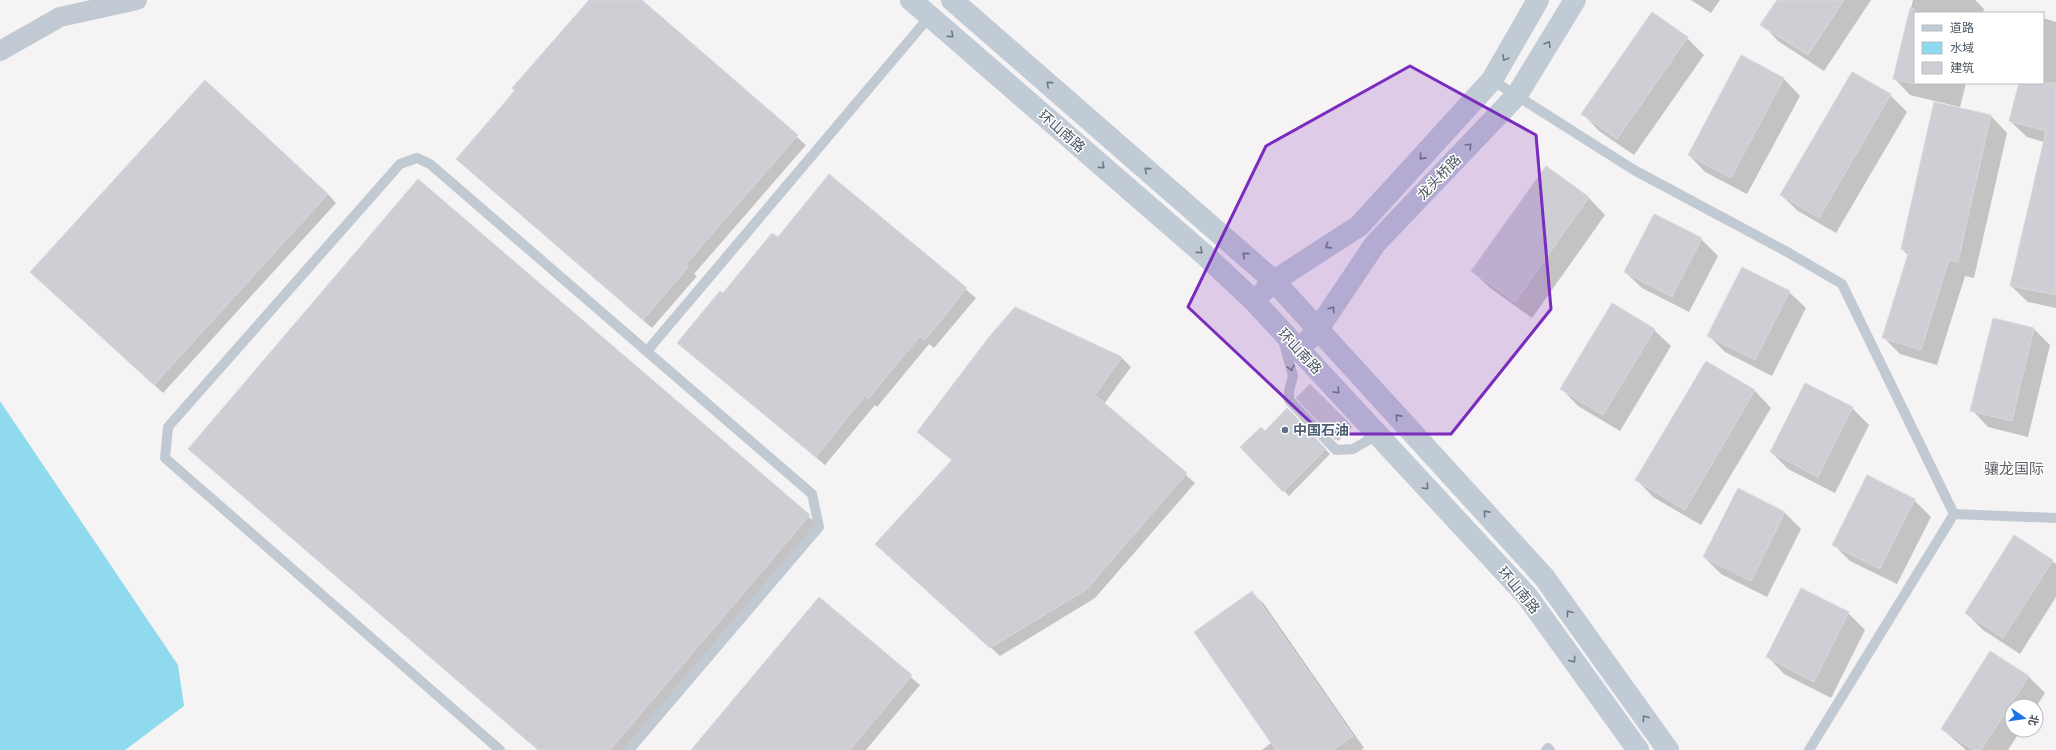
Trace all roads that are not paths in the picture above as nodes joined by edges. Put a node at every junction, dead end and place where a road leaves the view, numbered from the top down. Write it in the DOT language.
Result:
graph roads {
  1 [pos="137,0"];
  2 [pos="911,0"];
  3 [pos="952,0"];
  4 [pos="1538,0"];
  5 [pos="1575,0"];
  6 [pos="930,16"];
  7 [pos="0,51"];
  8 [pos="1492,80"];
  9 [pos="1517,96"];
  10 [pos="1274,281"];
  11 [pos="1254,301"];
  12 [pos="1318,329"];
  13 [pos="1281,330"];
  14 [pos="1299,350"];
  15 [pos="646,351"];
  16 [pos="1377,434"];
  17 [pos="1954,514"];
  18 [pos="2056,518"];
  19 [pos="500,750"];
  20 [pos="629,750"];
  21 [pos="1546,750"];
  22 [pos="1550,750"];
  23 [pos="1638,750"];
  24 [pos="1668,750"];
  25 [pos="1809,750"];
  1 -- 7 [label="street"];
  2 -- 6 [label="main road, 环山南路"];
  10 -- 3 [label="main road, 环山南路, one-way"];
  4 -- 8 [label="main road, 龙头桥路, one-way"];
  9 -- 5 [label="main road, 龙头桥路, one-way"];
  6 -- 11 [label="main road, 环山南路, one-way"];
  6 -- 15 [label="lane"];
  8 -- 9 [label="lane"];
  8 -- 10 [label="main road, 龙头桥路, one-way"];
  12 -- 9 [label="main road, 龙头桥路, one-way"];
  9 -- 17 [label="lane"];
  10 -- 11 [label="main road, 龙头桥路"];
  10 -- 12 [label="main road, 环山南路"];
  11 -- 13 [label="main road, 环山南路"];
  12 -- 14 [label="main road, 龙头桥路"];
  24 -- 12 [label="main road, 环山南路, one-way"];
  13 -- 14 [label="main road, 环山南路"];
  13 -- 16 [label="lane, one-way"];
  14 -- 16 [label="main road, 环山南路, one-way"];
  15 -- 19 [label="lane"];
  15 -- 20 [label="lane"];
  16 -- 23 [label="main road, 环山南路, one-way"];
  17 -- 18 [label="lane"];
  17 -- 25 [label="lane"];
  21 -- 22 [label="lane"];
}
